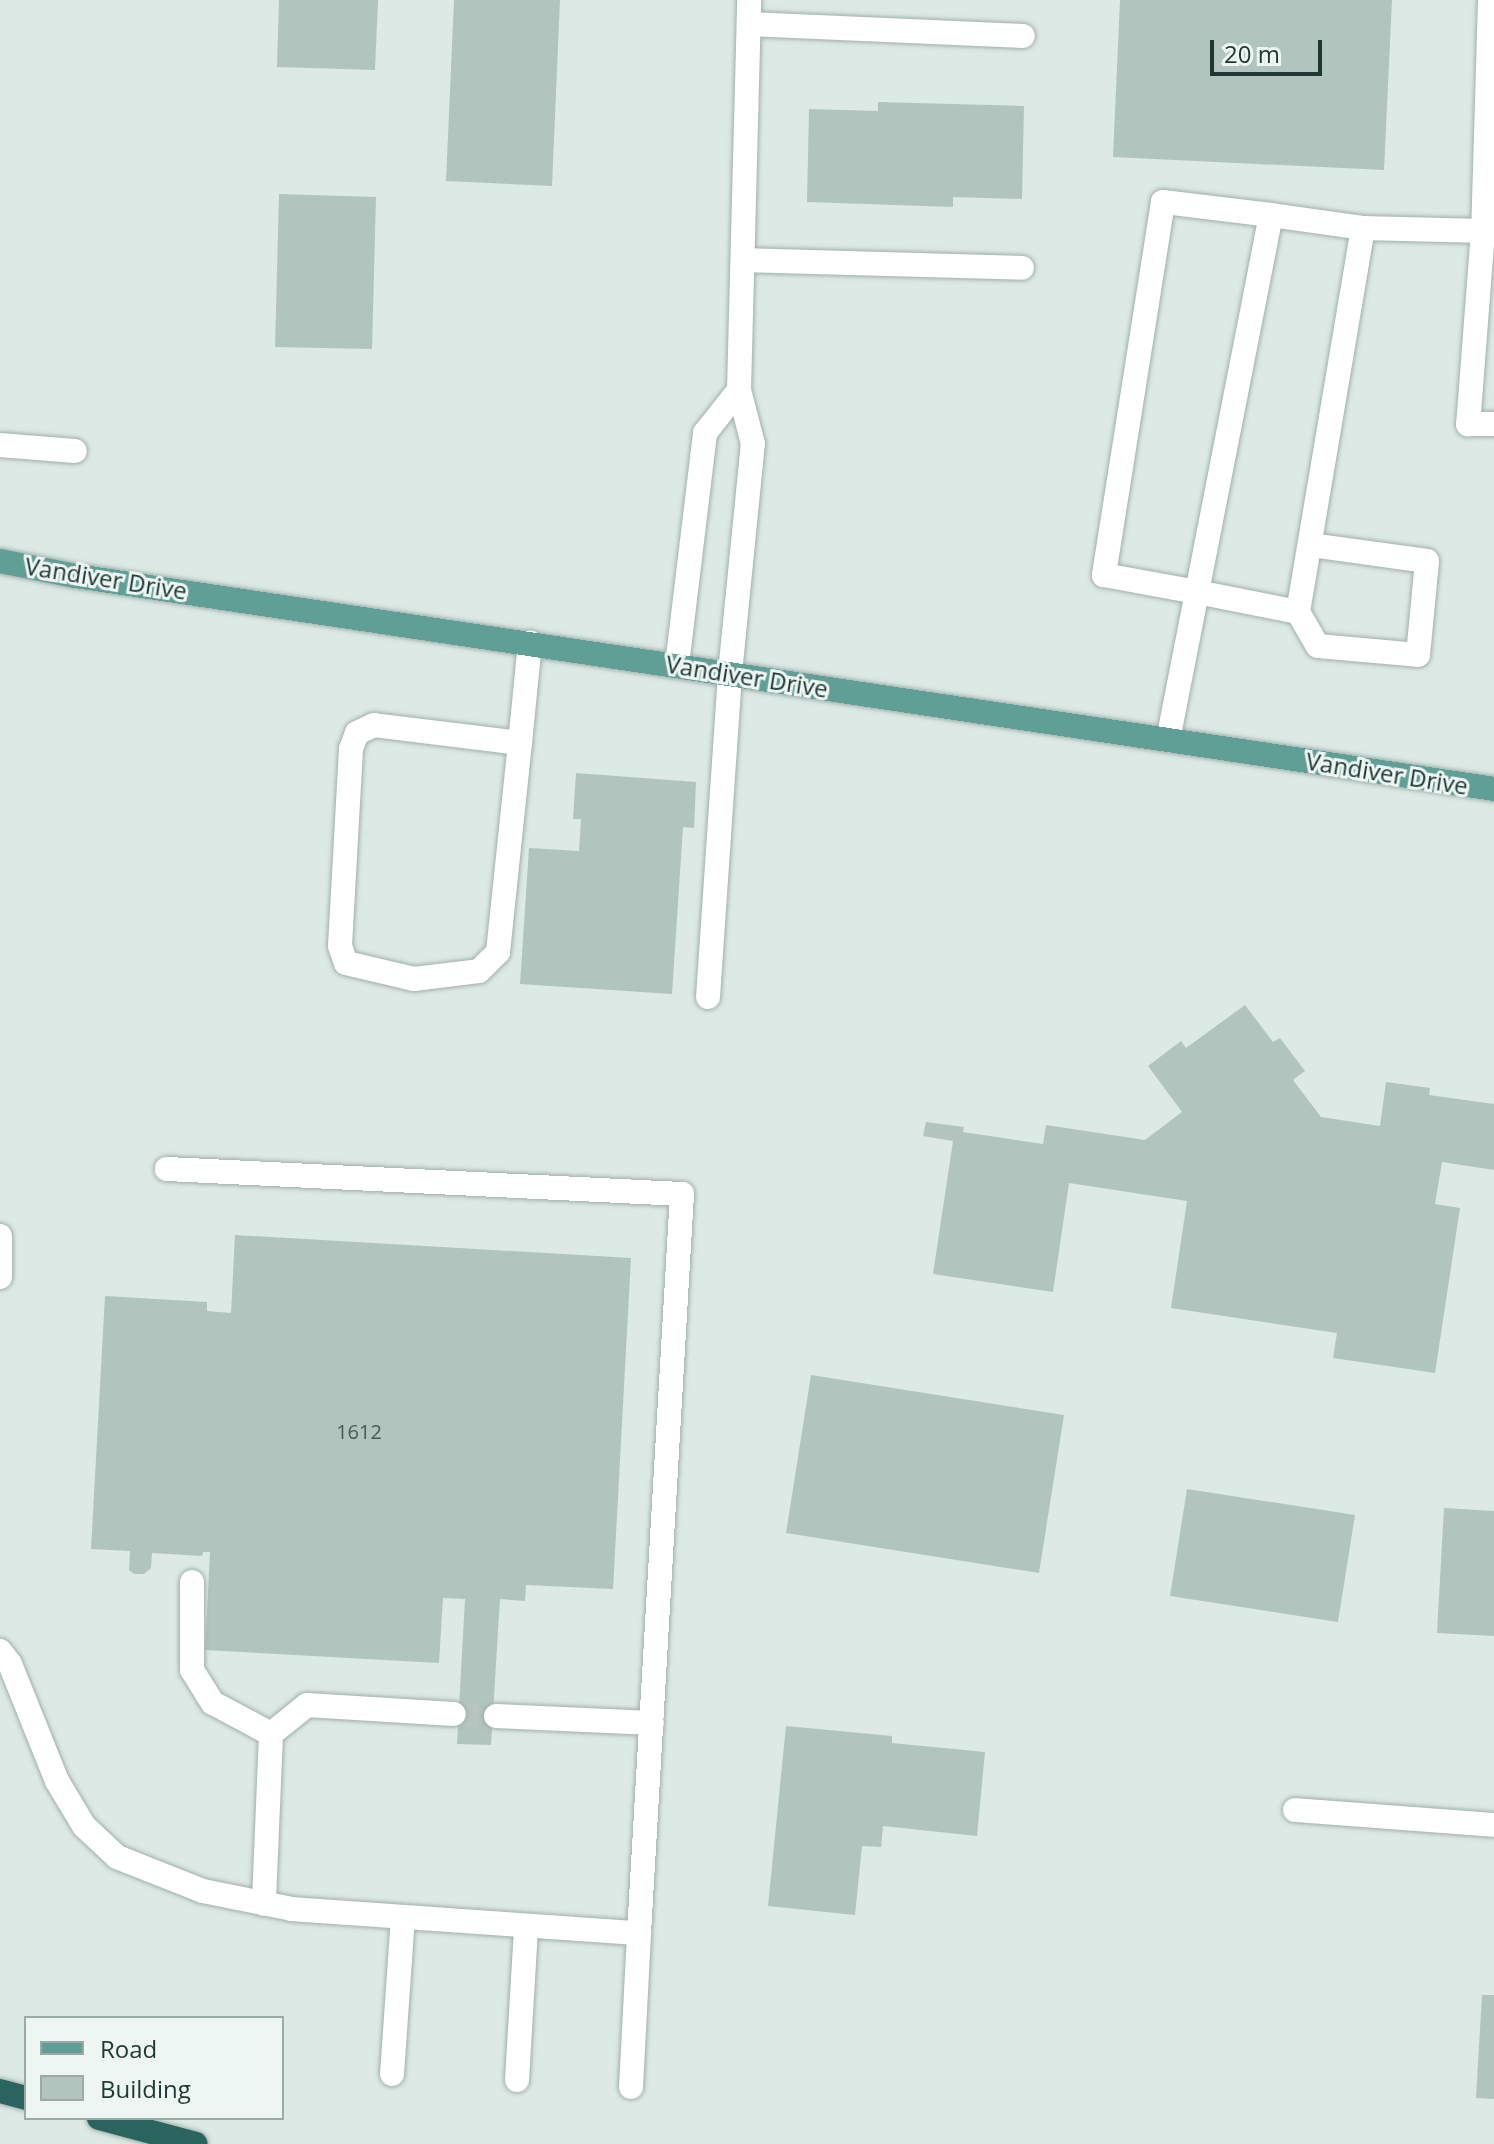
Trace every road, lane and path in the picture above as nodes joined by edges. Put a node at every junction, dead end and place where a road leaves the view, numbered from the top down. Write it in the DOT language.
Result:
graph roads {
  1 [pos="1490,0"];
  2 [pos="749,12"];
  3 [pos="1023,36"];
  4 [pos="1271,215"];
  5 [pos="1363,228"];
  6 [pos="1483,231"];
  7 [pos="743,260"];
  8 [pos="1022,268"];
  9 [pos="739,390"];
  10 [pos="1494,424"];
  11 [pos="0,445"];
  12 [pos="75,451"];
  13 [pos="1310,545"];
  14 [pos="0,561"];
  15 [pos="1197,592"];
  16 [pos="1298,612"];
  17 [pos="530,642"];
  18 [pos="677,665"];
  19 [pos="730,673"];
  20 [pos="1168,740"];
  21 [pos="520,743"];
  22 [pos="1494,789"];
  23 [pos="708,997"];
  24 [pos="167,1169"];
  25 [pos="0,1236"];
  26 [pos="0,1277"];
  27 [pos="192,1582"];
  28 [pos="0,1651"];
  29 [pos="454,1714"];
  30 [pos="496,1716"];
  31 [pos="652,1723"];
  32 [pos="271,1734"];
  33 [pos="1295,1810"];
  34 [pos="1494,1825"];
  35 [pos="264,1904"];
  36 [pos="403,1917"];
  37 [pos="526,1927"];
  38 [pos="639,1933"];
  39 [pos="392,2074"];
  40 [pos="517,2080"];
  41 [pos="631,2087"];
  42 [pos="0,2091"];
  43 [pos="24,2097"];
  44 [pos="106,2120"];
  45 [pos="196,2144"];
  1 -- 6 [label="street"];
  2 -- 3 [label="street"];
  2 -- 7 [label="street"];
  4 -- 5 [label="street"];
  4 -- 15 [label="street"];
  4 -- 15 [label="street"];
  5 -- 6 [label="street"];
  5 -- 13 [label="street"];
  6 -- 10 [label="street"];
  7 -- 8 [label="street"];
  7 -- 9 [label="street"];
  9 -- 18 [label="street"];
  9 -- 19 [label="street"];
  11 -- 12 [label="street"];
  13 -- 16 [label="street"];
  13 -- 16 [label="street"];
  14 -- 17 [label="main road, Vandiver Drive"];
  15 -- 16 [label="street"];
  15 -- 20 [label="street"];
  17 -- 18 [label="main road, Vandiver Drive"];
  17 -- 21 [label="street"];
  18 -- 19 [label="main road, Vandiver Drive"];
  19 -- 20 [label="main road, Vandiver Drive"];
  19 -- 23 [label="street"];
  20 -- 22 [label="main road, Vandiver Drive"];
  21 -- 21 [label="street"];
  24 -- 31 [label="street"];
  25 -- 26 [label="street"];
  27 -- 32 [label="street"];
  28 -- 35 [label="street"];
  29 -- 32 [label="street"];
  30 -- 31 [label="street"];
  31 -- 38 [label="street"];
  32 -- 35 [label="street"];
  33 -- 34 [label="street"];
  35 -- 36 [label="street"];
  36 -- 37 [label="street"];
  36 -- 39 [label="street"];
  37 -- 38 [label="street"];
  37 -- 40 [label="street"];
  38 -- 41 [label="street"];
  42 -- 43 [label="highway"];
  44 -- 45 [label="highway"];
}
